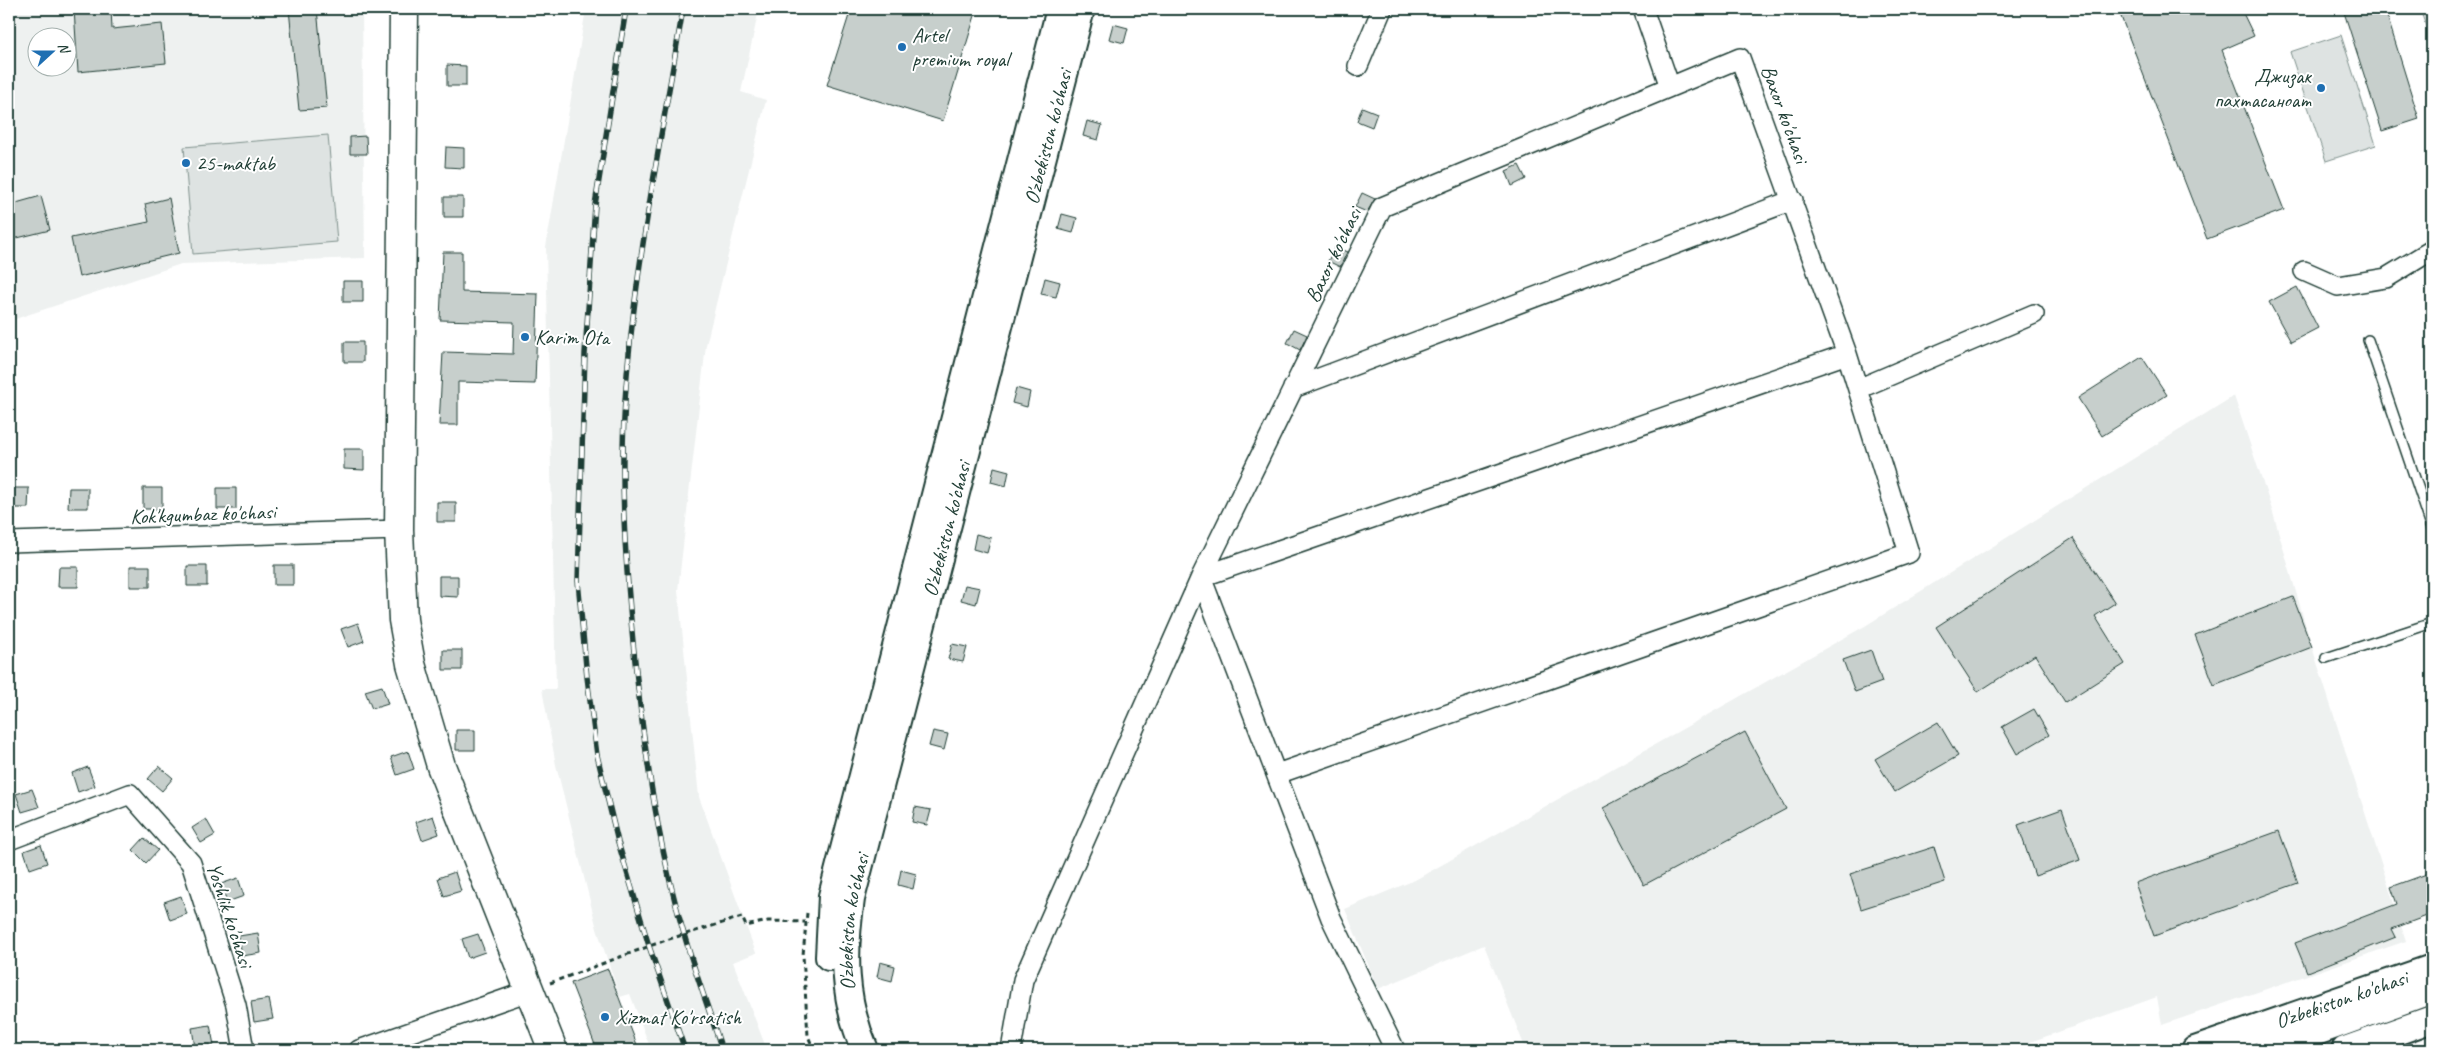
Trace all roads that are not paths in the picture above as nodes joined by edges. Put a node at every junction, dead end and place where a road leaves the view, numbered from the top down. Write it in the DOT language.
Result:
graph roads {
  1 [pos="404,9"];
  2 [pos="1060,9"];
  3 [pos="1081,9"];
  4 [pos="1382,9"];
  5 [pos="1643,9"];
  6 [pos="1358,66"];
  7 [pos="1670,87"];
  8 [pos="1793,200"];
  9 [pos="2432,250"];
  10 [pos="2304,271"];
  11 [pos="2034,314"];
  12 [pos="2368,340"];
  13 [pos="1847,354"];
  14 [pos="1293,388"];
  15 [pos="1858,390"];
  16 [pos="2432,528"];
  17 [pos="399,530"];
  18 [pos="9,542"];
  19 [pos="1201,576"];
  20 [pos="2432,623"];
  21 [pos="2326,658"];
  22 [pos="1277,774"];
  23 [pos="9,840"];
  24 [pos="2432,968"];
  25 [pos="2432,990"];
  26 [pos="529,992"];
  27 [pos="2432,1019"];
  28 [pos="244,1050"];
  29 [pos="359,1050"];
  30 [pos="553,1050"];
  31 [pos="847,1050"];
  32 [pos="864,1050"];
  33 [pos="1011,1050"];
  34 [pos="1395,1050"];
  35 [pos="2195,1050"];
  36 [pos="2267,1050"];
  37 [pos="2345,1050"];
  1 -- 17 [label="main road"];
  2 -- 31 [label="main road, O'zbekiston ko'chasi"];
  3 -- 32 [label="main road, O'zbekiston ko'chasi"];
  4 -- 6 [label="street"];
  5 -- 7 [label="street"];
  7 -- 8 [label="street, Baxor ko'chasi"];
  7 -- 14 [label="street, Baxor ko'chasi"];
  8 -- 13 [label="street"];
  8 -- 14 [label="street"];
  9 -- 10 [label="street"];
  11 -- 15 [label="street"];
  12 -- 16 [label="lane"];
  13 -- 15 [label="street"];
  13 -- 19 [label="street"];
  14 -- 19 [label="street, Baxor ko'chasi"];
  15 -- 22 [label="street"];
  17 -- 18 [label="street, Kok'kgumbaz ko'chasi"];
  17 -- 26 [label="main road"];
  19 -- 22 [label="street"];
  19 -- 33 [label="street, Baxor ko'chasi"];
  20 -- 21 [label="lane"];
  22 -- 34 [label="street"];
  23 -- 28 [label="street, Yoshlik ko'chasi"];
  24 -- 35 [label="main road, O'zbekiston ko'chasi"];
  25 -- 36 [label="main road, O'zbekiston ko'chasi"];
  26 -- 29 [label="street"];
  26 -- 30 [label="main road"];
  27 -- 37 [label="main road"];
}
